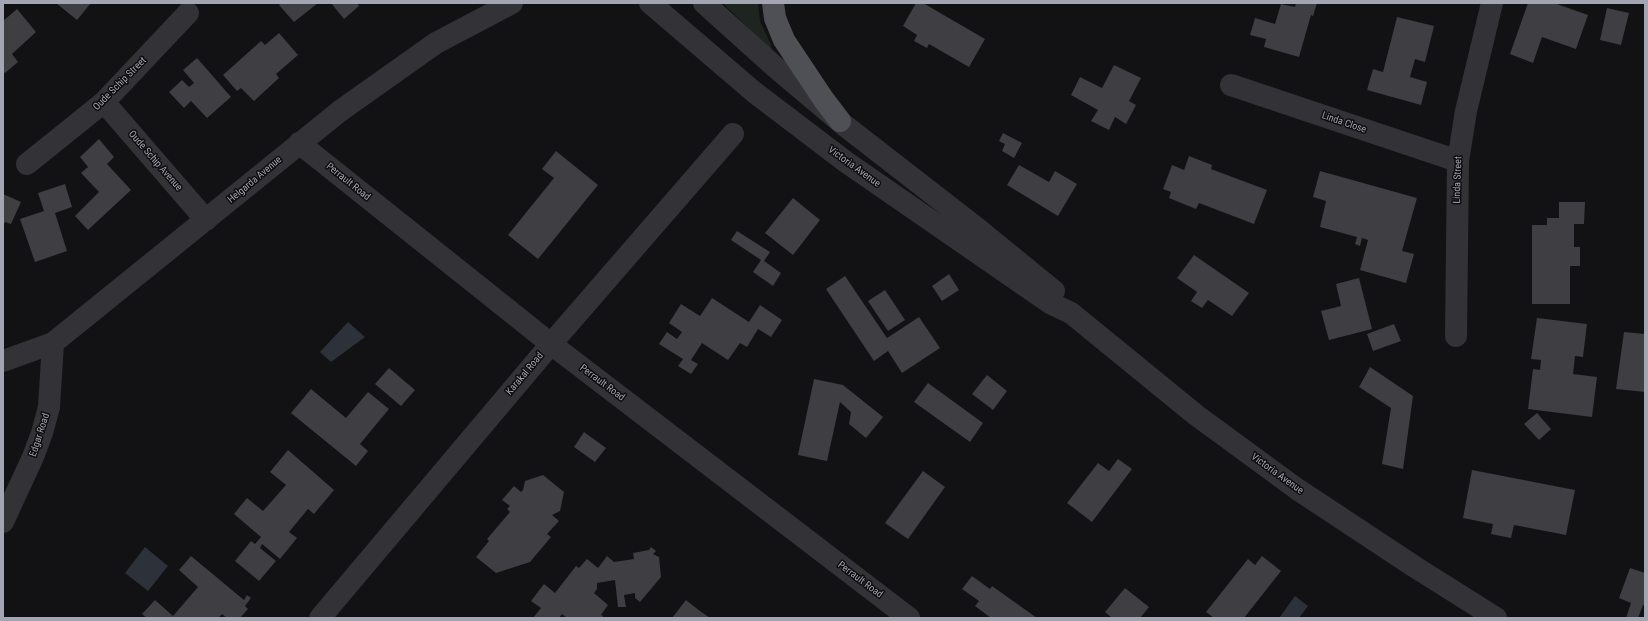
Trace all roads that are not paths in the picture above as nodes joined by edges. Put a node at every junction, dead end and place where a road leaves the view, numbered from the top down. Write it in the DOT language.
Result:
graph roads {
  1 [pos="512,3"];
  2 [pos="650,3"];
  3 [pos="704,3"];
  4 [pos="773,3"];
  5 [pos="1492,3"];
  6 [pos="188,13"];
  7 [pos="1231,85"];
  8 [pos="104,102"];
  9 [pos="840,121"];
  10 [pos="733,134"];
  11 [pos="299,143"];
  12 [pos="1458,161"];
  13 [pos="27,164"];
  14 [pos="206,220"];
  15 [pos="1071,313"];
  16 [pos="1456,336"];
  17 [pos="53,343"];
  18 [pos="551,344"];
  19 [pos="3,361"];
  20 [pos="3,522"];
  21 [pos="320,618"];
  22 [pos="910,618"];
  23 [pos="1496,618"];
  1 -- 11 [label="street, Helgarda Avenue"];
  2 -- 15 [label="street, Victoria Avenue"];
  3 -- 9 [label="street, Victoria Avenue"];
  4 -- 9 [label="main road"];
  5 -- 12 [label="street, Linda Street"];
  6 -- 8 [label="street, Oude Schip Street"];
  7 -- 12 [label="street, Linda Close"];
  8 -- 13 [label="street, Oude Schip Street"];
  8 -- 14 [label="street, Oude Schip Avenue"];
  9 -- 15 [label="street, Victoria Avenue"];
  10 -- 18 [label="street, Karakal Road"];
  11 -- 14 [label="street, Helgarda Avenue"];
  11 -- 18 [label="street, Perrault Road"];
  12 -- 16 [label="street, Linda Street"];
  14 -- 17 [label="street, Helgarda Avenue"];
  15 -- 23 [label="street, Victoria Avenue"];
  17 -- 19 [label="street, Helgarda Avenue"];
  17 -- 20 [label="street, Edgar Road"];
  18 -- 21 [label="street, Karakal Road"];
  18 -- 22 [label="street, Perrault Road"];
}
